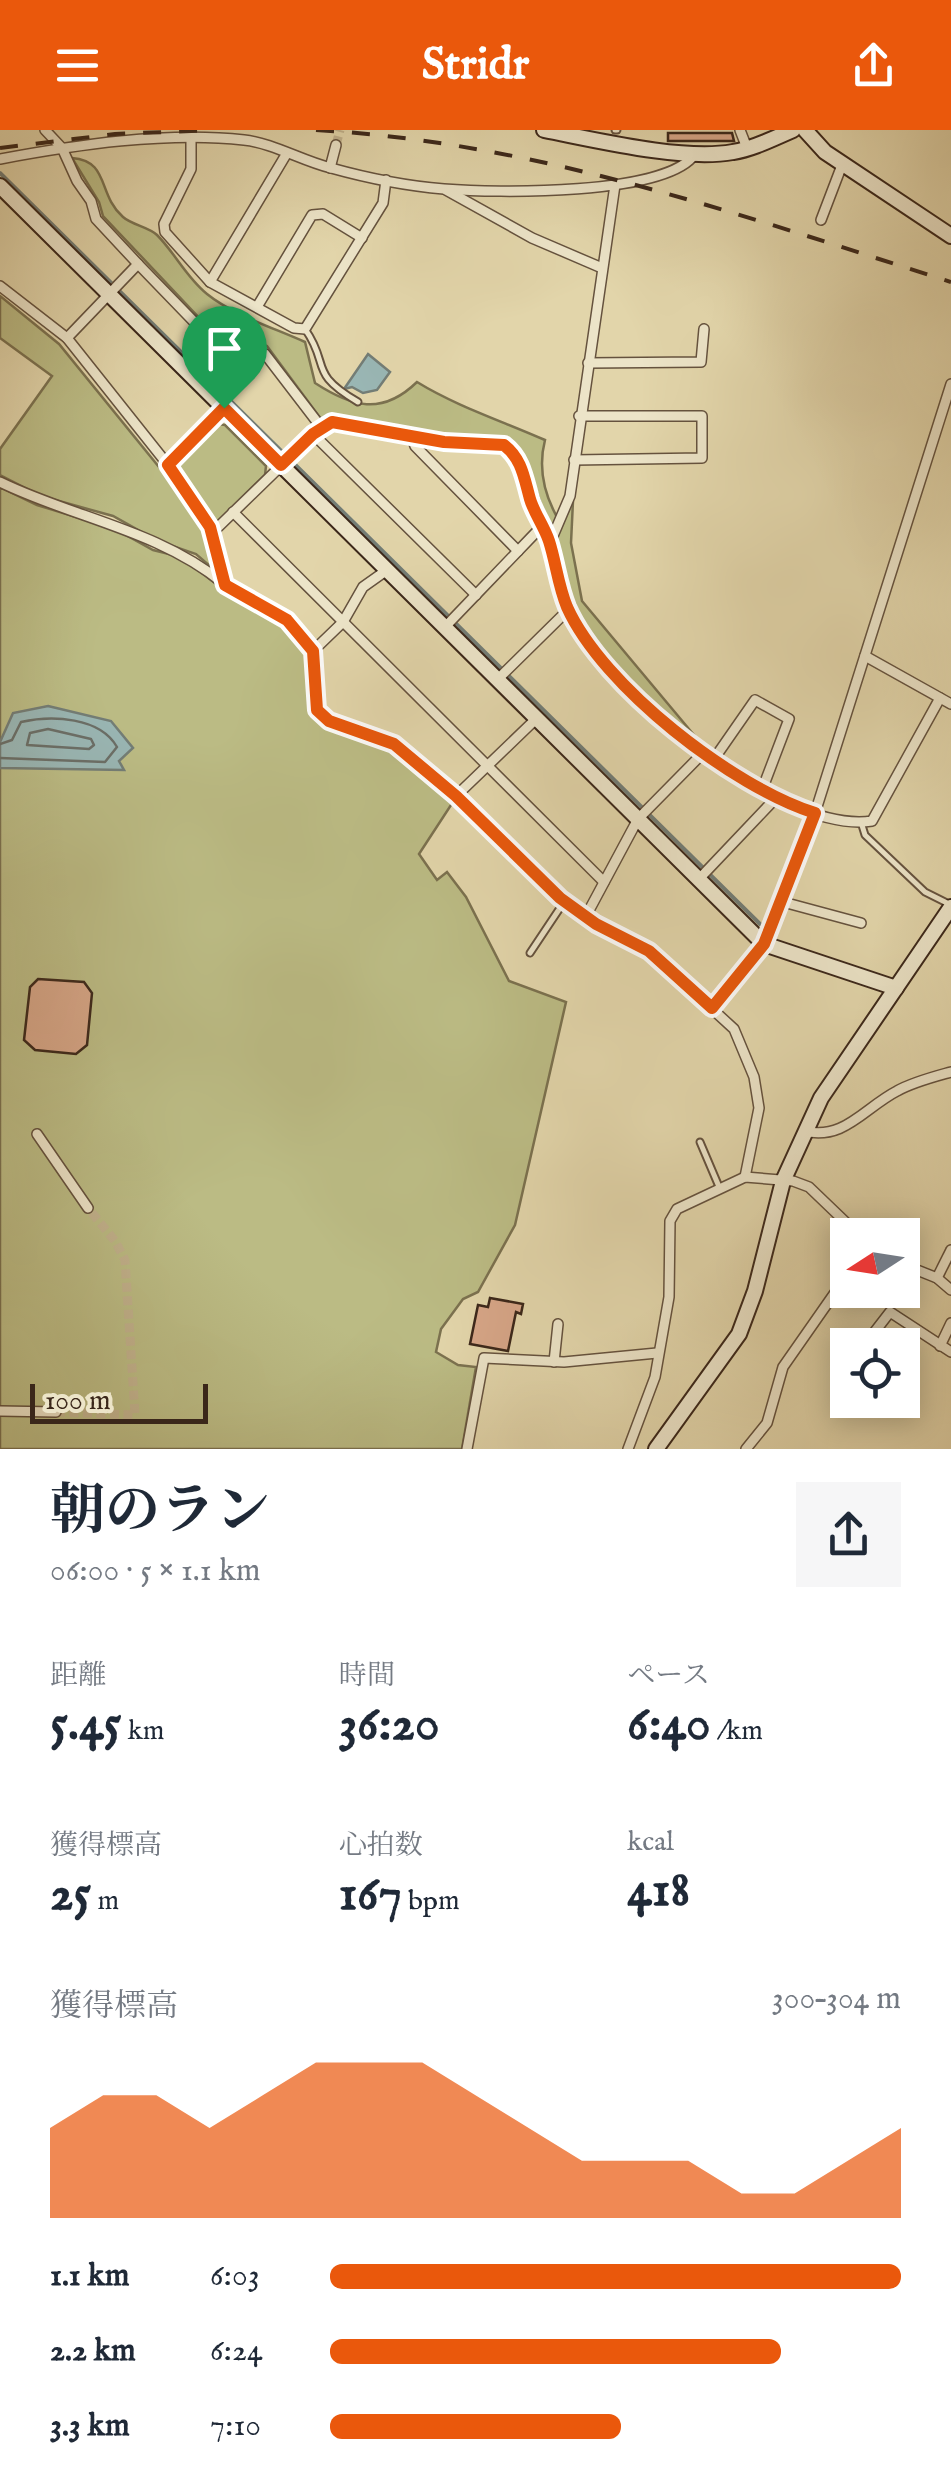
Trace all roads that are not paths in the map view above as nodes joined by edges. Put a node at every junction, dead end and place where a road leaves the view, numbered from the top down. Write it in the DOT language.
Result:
graph roads {
  1 [pos="45,130"];
  2 [pos="544,130"];
  3 [pos="740,130"];
  4 [pos="793,130"];
  5 [pos="805,130"];
  6 [pos="616,133"];
  7 [pos="192,139"];
  8 [pos="336,145"];
  9 [pos="62,148"];
  10 [pos="746,148"];
  11 [pos="696,152"];
  12 [pos="287,154"];
  13 [pos="0,159"];
  14 [pos="842,165"];
  15 [pos="330,168"];
  16 [pos="386,180"];
  17 [pos="615,185"];
  18 [pos="0,186"];
  19 [pos="444,188"];
  20 [pos="821,220"];
  21 [pos="951,236"];
  22 [pos="362,238"];
  23 [pos="138,264"];
  24 [pos="602,268"];
  25 [pos="210,282"];
  26 [pos="0,286"];
  27 [pos="109,294"];
  28 [pos="257,308"];
  29 [pos="704,328"];
  30 [pos="305,329"];
  31 [pos="67,338"];
  32 [pos="588,363"];
  33 [pos="951,384"];
  34 [pos="358,402"];
  35 [pos="224,408"];
  36 [pos="579,416"];
  37 [pos="317,430"];
  38 [pos="411,436"];
  39 [pos="574,460"];
  40 [pos="168,465"];
  41 [pos="281,465"];
  42 [pos="0,482"];
  43 [pos="233,512"];
  44 [pos="543,525"];
  45 [pos="212,533"];
  46 [pos="550,543"];
  47 [pos="518,551"];
  48 [pos="387,570"];
  49 [pos="225,585"];
  50 [pos="476,595"];
  51 [pos="568,610"];
  52 [pos="343,622"];
  53 [pos="445,627"];
  54 [pos="313,651"];
  55 [pos="865,656"];
  56 [pos="498,679"];
  57 [pos="951,695"];
  58 [pos="940,698"];
  59 [pos="951,704"];
  60 [pos="537,718"];
  61 [pos="704,752"];
  62 [pos="714,759"];
  63 [pos="488,766"];
  64 [pos="762,790"];
  65 [pos="456,796"];
  66 [pos="774,800"];
  67 [pos="815,813"];
  68 [pos="638,819"];
  69 [pos="861,822"];
  70 [pos="698,879"];
  71 [pos="604,882"];
  72 [pos="564,902"];
  73 [pos="783,902"];
  74 [pos="951,906"];
  75 [pos="586,916"];
  76 [pos="861,923"];
  77 [pos="764,944"];
  78 [pos="530,953"];
  79 [pos="903,978"];
  80 [pos="712,1008"];
  81 [pos="951,1072"];
  82 [pos="804,1131"];
  83 [pos="37,1134"];
  84 [pos="700,1142"];
  85 [pos="745,1177"];
  86 [pos="783,1181"];
  87 [pos="720,1189"];
  88 [pos="88,1208"];
  89 [pos="841,1218"];
  90 [pos="951,1250"];
  91 [pos="920,1271"];
  92 [pos="938,1278"];
  93 [pos="951,1290"];
  94 [pos="830,1300"];
  95 [pos="951,1323"];
  96 [pos="558,1324"];
  97 [pos="877,1328"];
  98 [pos="914,1328"];
  99 [pos="920,1332"];
  100 [pos="940,1346"];
  101 [pos="951,1352"];
  102 [pos="658,1353"];
  103 [pos="554,1362"];
  104 [pos="0,1411"];
  105 [pos="56,1412"];
  106 [pos="467,1449"];
  107 [pos="628,1449"];
  108 [pos="656,1449"];
  109 [pos="746,1449"];
  1 -- 9 [label="street"];
  2 -- 6 [label="street"];
  3 -- 10 [label="street"];
  4 -- 10 [label="street"];
  5 -- 14 [label="street"];
  6 -- 11 [label="street"];
  7 -- 9 [label="street"];
  7 -- 12 [label="street"];
  7 -- 25 [label="street"];
  8 -- 15 [label="street"];
  9 -- 13 [label="street"];
  9 -- 23 [label="street"];
  10 -- 11 [label="street"];
  11 -- 17 [label="street"];
  12 -- 15 [label="street"];
  12 -- 25 [label="street"];
  14 -- 20 [label="street"];
  14 -- 21 [label="street"];
  15 -- 16 [label="street"];
  16 -- 19 [label="street"];
  16 -- 22 [label="street"];
  17 -- 19 [label="street"];
  17 -- 24 [label="street"];
  18 -- 27 [label="street"];
  19 -- 24 [label="street"];
  22 -- 28 [label="street"];
  22 -- 30 [label="street"];
  23 -- 27 [label="street"];
  23 -- 37 [label="street"];
  24 -- 32 [label="street"];
  25 -- 28 [label="street"];
  26 -- 31 [label="street"];
  27 -- 31 [label="street"];
  27 -- 35 [label="street"];
  28 -- 30 [label="street"];
  29 -- 32 [label="street"];
  30 -- 34 [label="lane"];
  31 -- 40 [label="street"];
  32 -- 36 [label="street"];
  33 -- 55 [label="street"];
  35 -- 40 [label="street"];
  35 -- 41 [label="street"];
  36 -- 39 [label="street"];
  36 -- 39 [label="street"];
  37 -- 38 [label="street"];
  37 -- 41 [label="street"];
  37 -- 50 [label="street"];
  38 -- 44 [label="street"];
  38 -- 47 [label="street"];
  39 -- 46 [label="street"];
  40 -- 45 [label="street"];
  41 -- 43 [label="street"];
  41 -- 48 [label="street"];
  42 -- 49 [label="street"];
  43 -- 45 [label="street"];
  43 -- 52 [label="street"];
  44 -- 46 [label="street"];
  44 -- 47 [label="street"];
  45 -- 49 [label="street"];
  46 -- 51 [label="street"];
  47 -- 50 [label="street"];
  48 -- 52 [label="street"];
  48 -- 53 [label="street"];
  49 -- 54 [label="street"];
  50 -- 53 [label="street"];
  51 -- 56 [label="street"];
  51 -- 61 [label="street"];
  52 -- 54 [label="street"];
  52 -- 63 [label="street"];
  53 -- 56 [label="street"];
  54 -- 65 [label="street"];
  55 -- 58 [label="street"];
  55 -- 67 [label="street"];
  56 -- 60 [label="street"];
  57 -- 58 [label="lane"];
  58 -- 59 [label="street"];
  58 -- 69 [label="street"];
  60 -- 63 [label="street"];
  60 -- 68 [label="street"];
  61 -- 62 [label="street"];
  61 -- 68 [label="street"];
  62 -- 64 [label="street"];
  62 -- 64 [label="street"];
  63 -- 65 [label="street"];
  63 -- 71 [label="street"];
  64 -- 66 [label="street"];
  65 -- 72 [label="street"];
  66 -- 67 [label="street"];
  66 -- 70 [label="street"];
  67 -- 69 [label="street"];
  67 -- 73 [label="street"];
  68 -- 70 [label="street"];
  68 -- 71 [label="street"];
  69 -- 74 [label="lane"];
  70 -- 77 [label="street"];
  71 -- 75 [label="street"];
  72 -- 75 [label="street"];
  72 -- 78 [label="lane"];
  73 -- 76 [label="street"];
  73 -- 77 [label="street"];
  74 -- 79 [label="street"];
  75 -- 80 [label="street"];
  77 -- 79 [label="street"];
  77 -- 80 [label="street"];
  79 -- 82 [label="street"];
  80 -- 85 [label="street"];
  81 -- 82 [label="street"];
  82 -- 86 [label="street"];
  83 -- 88 [label="street"];
  84 -- 87 [label="lane"];
  85 -- 86 [label="street"];
  85 -- 87 [label="street"];
  86 -- 89 [label="street"];
  86 -- 108 [label="street"];
  87 -- 102 [label="street"];
  90 -- 92 [label="street"];
  91 -- 92 [label="street"];
  92 -- 93 [label="street"];
  94 -- 109 [label="street"];
  95 -- 100 [label="street"];
  96 -- 103 [label="street"];
  97 -- 98 [label="street"];
  99 -- 100 [label="street"];
  100 -- 101 [label="street"];
  102 -- 103 [label="street"];
  102 -- 107 [label="street"];
  103 -- 106 [label="street"];
  104 -- 105 [label="street"];
}
